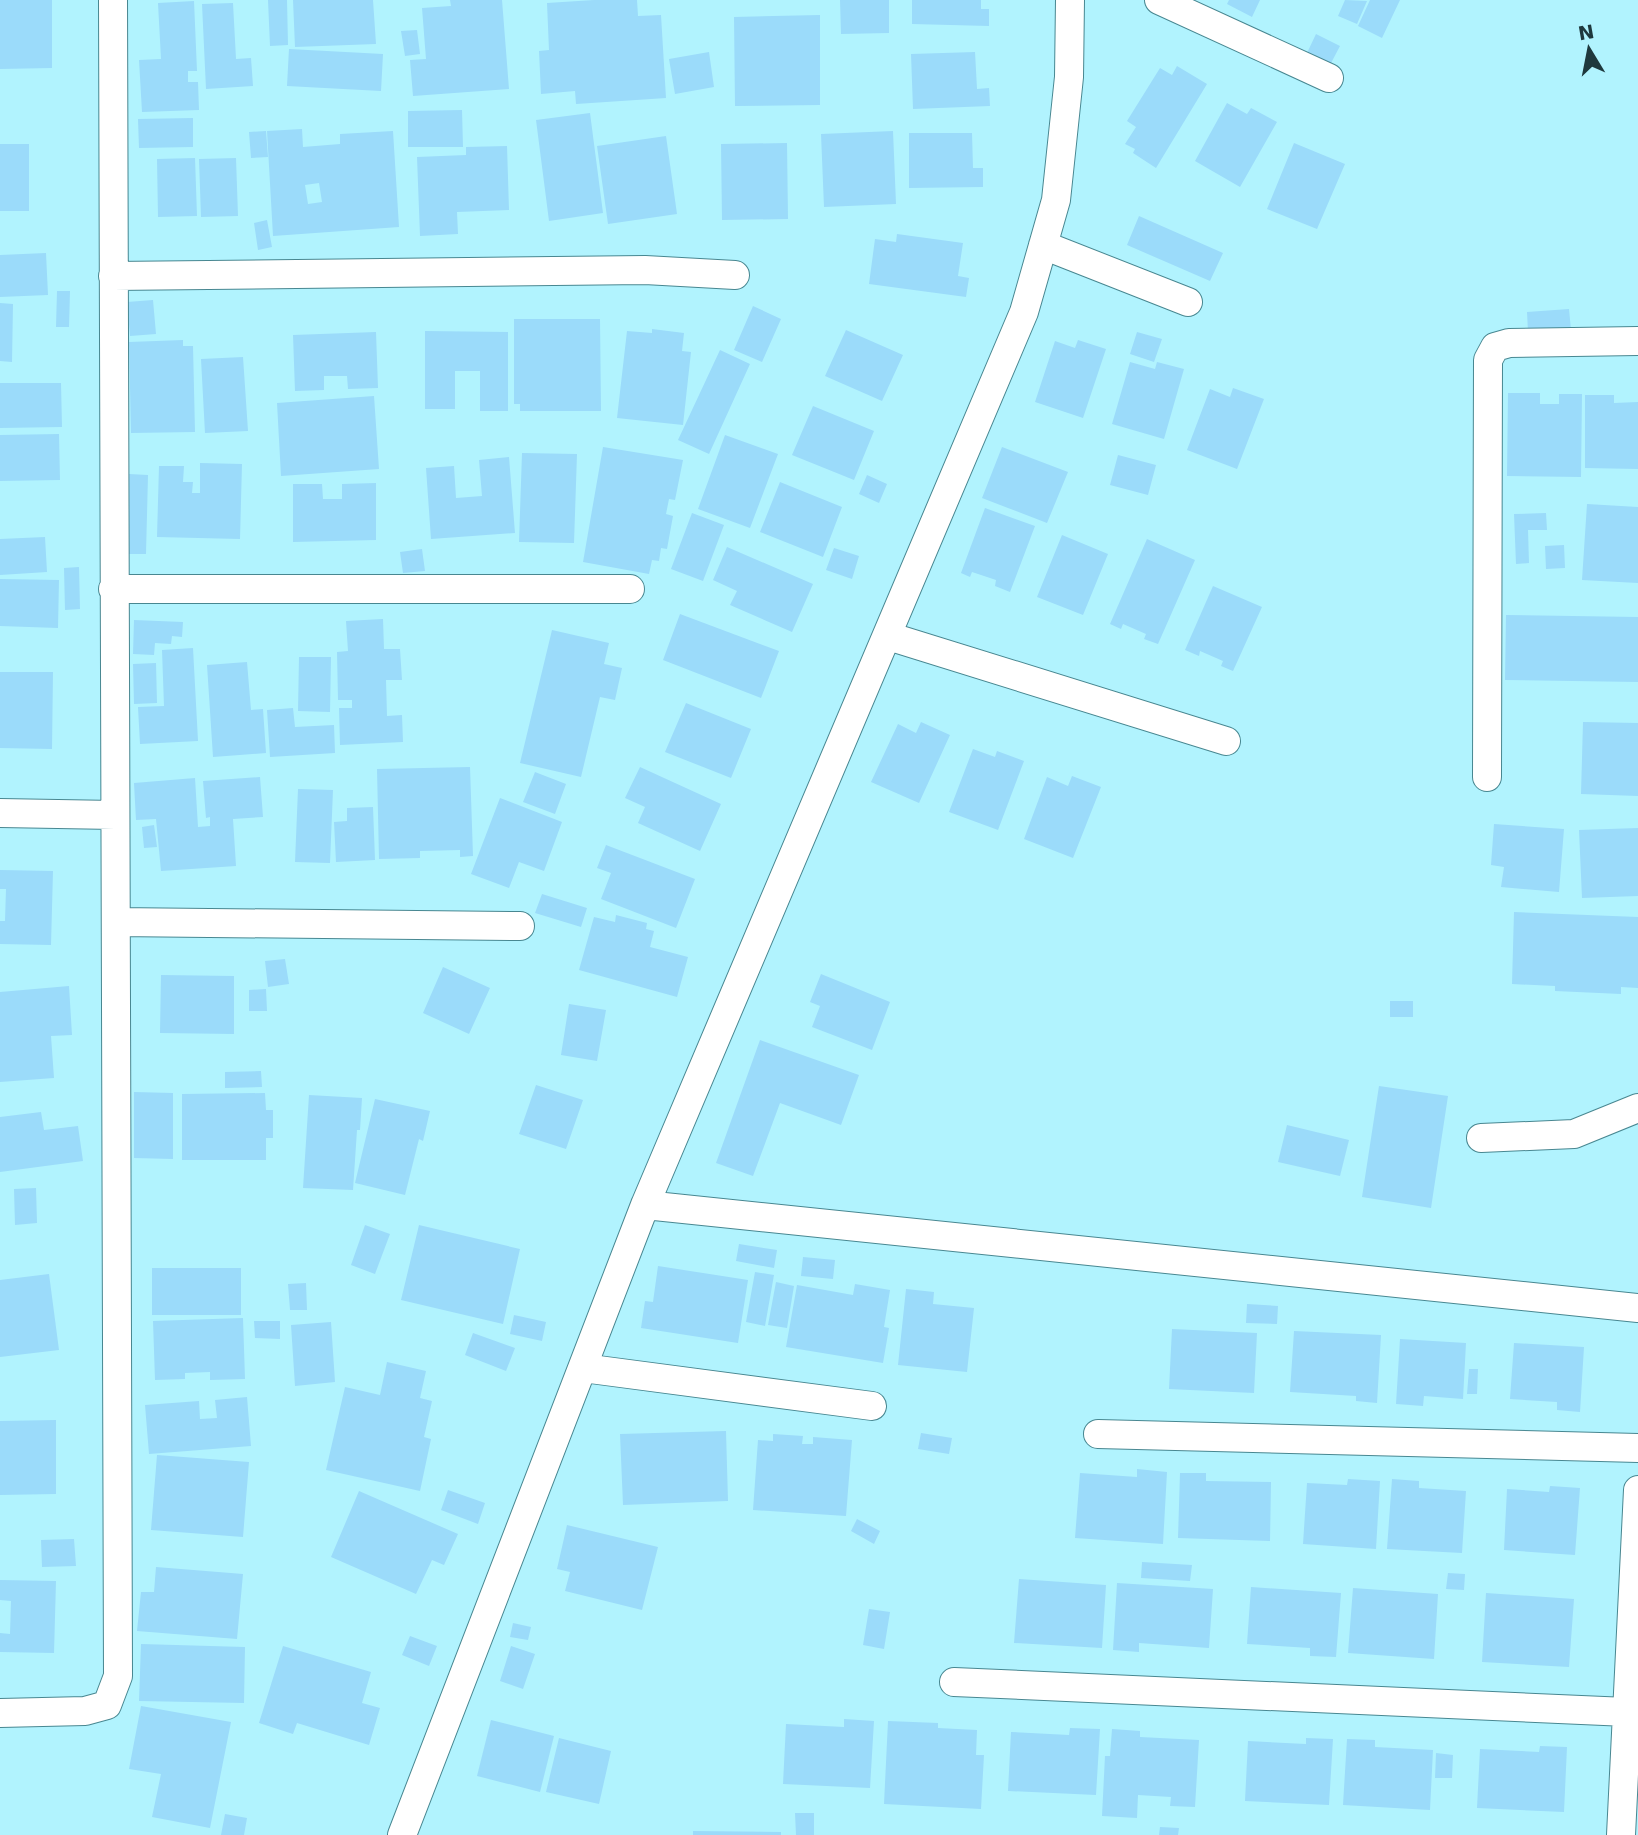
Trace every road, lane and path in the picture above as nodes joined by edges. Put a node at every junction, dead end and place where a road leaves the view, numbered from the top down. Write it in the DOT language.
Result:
graph roads {
  1 [pos="113,0"];
  2 [pos="1070,0"];
  3 [pos="1159,0"];
  4 [pos="1329,78"];
  5 [pos="1043,245"];
  6 [pos="735,275"];
  7 [pos="113,276"];
  8 [pos="1188,302"];
  9 [pos="1638,341"];
  10 [pos="113,589"];
  11 [pos="630,589"];
  12 [pos="888,636"];
  13 [pos="1226,741"];
  14 [pos="1487,777"];
  15 [pos="0,813"];
  16 [pos="115,815"];
  17 [pos="116,922"];
  18 [pos="520,926"];
  19 [pos="1638,1108"];
  20 [pos="1481,1138"];
  21 [pos="645,1205"];
  22 [pos="1638,1308"];
  23 [pos="583,1368"];
  24 [pos="872,1406"];
  25 [pos="1098,1434"];
  26 [pos="1638,1448"];
  27 [pos="1638,1490"];
  28 [pos="1637,1539"];
  29 [pos="954,1682"];
  30 [pos="1627,1712"];
  31 [pos="0,1713"];
  32 [pos="1631,1788"];
  33 [pos="402,1835"];
  34 [pos="1621,1835"];
  1 -- 7 [label="street"];
  2 -- 5 [label="street"];
  3 -- 4 [label="street"];
  5 -- 8 [label="street"];
  5 -- 12 [label="street"];
  6 -- 7 [label="street"];
  7 -- 10 [label="street"];
  9 -- 14 [label="street"];
  10 -- 11 [label="street"];
  10 -- 16 [label="street"];
  12 -- 13 [label="street"];
  12 -- 21 [label="street"];
  15 -- 16 [label="street"];
  16 -- 17 [label="street"];
  17 -- 18 [label="street"];
  17 -- 31 [label="street"];
  19 -- 20 [label="street"];
  21 -- 22 [label="street"];
  21 -- 23 [label="street"];
  23 -- 24 [label="street"];
  23 -- 33 [label="street"];
  25 -- 26 [label="street"];
  27 -- 28 [label="street"];
  28 -- 30 [label="street"];
  29 -- 30 [label="street"];
  30 -- 32 [label="street"];
  32 -- 34 [label="street"];
}
